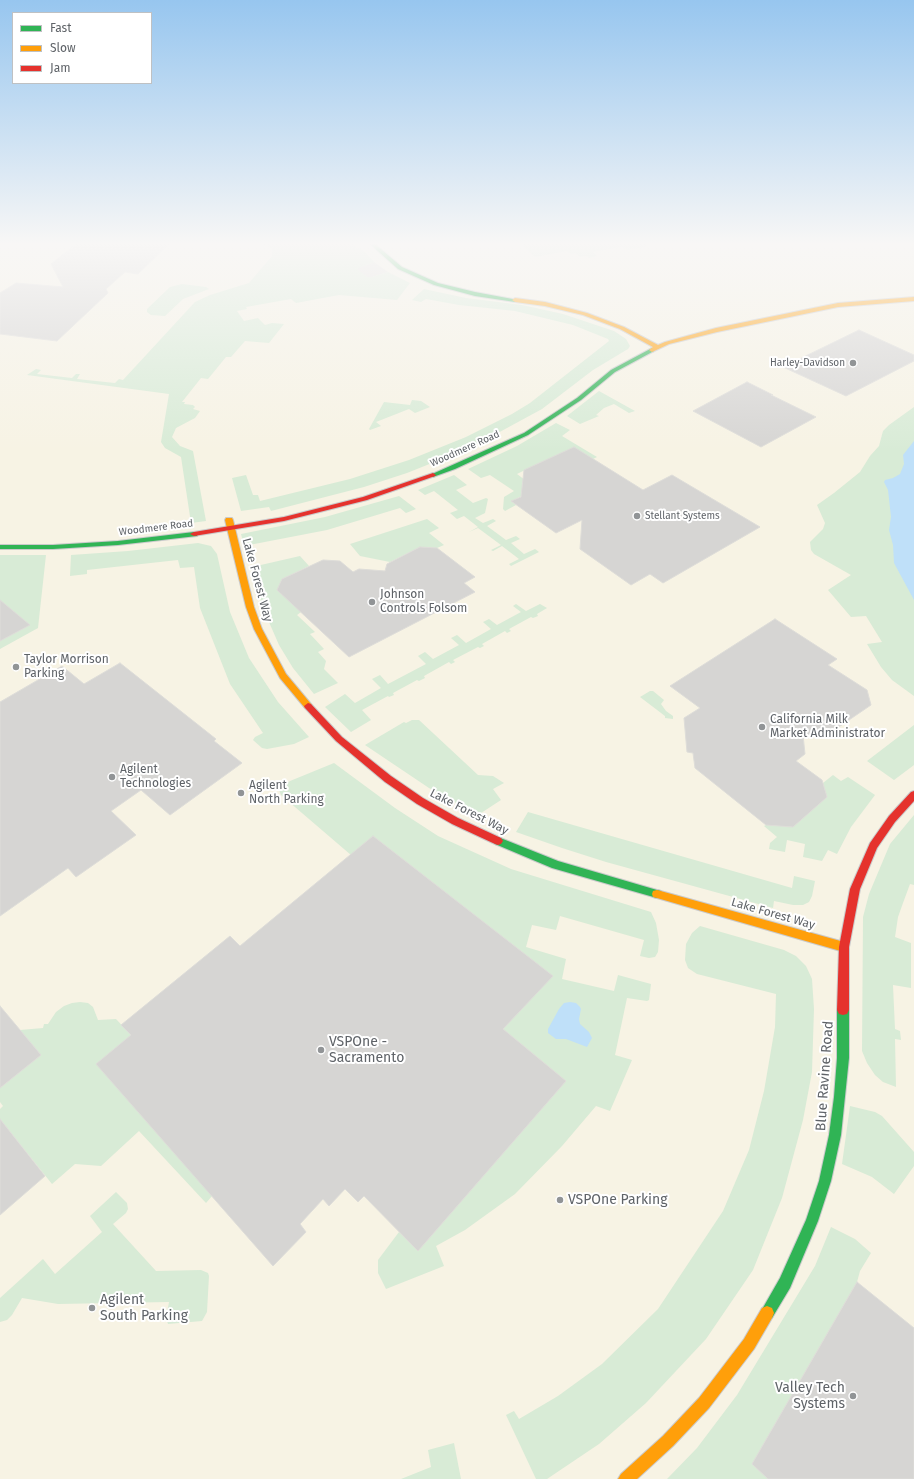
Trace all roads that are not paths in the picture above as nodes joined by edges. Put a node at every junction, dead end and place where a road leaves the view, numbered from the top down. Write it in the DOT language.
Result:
graph roads {
  1 [pos="581,313"];
  2 [pos="799,313"];
  3 [pos="657,347"];
  4 [pos="228,520"];
  5 [pos="231,529"];
  6 [pos="0,547"];
  7 [pos="914,795"];
  8 [pos="844,947"];
  9 [pos="626,1479"];
  1 -- 3 [label="street"];
  2 -- 3 [label="street, Woodmere Road"];
  3 -- 5 [label="street, Woodmere Road"];
  4 -- 5 [label="street, Lake Forest Way"];
  5 -- 6 [label="street, Woodmere Road"];
  5 -- 8 [label="street, Lake Forest Way"];
  7 -- 8 [label="street, Blue Ravine Road"];
  8 -- 9 [label="street, Blue Ravine Road"];
}
